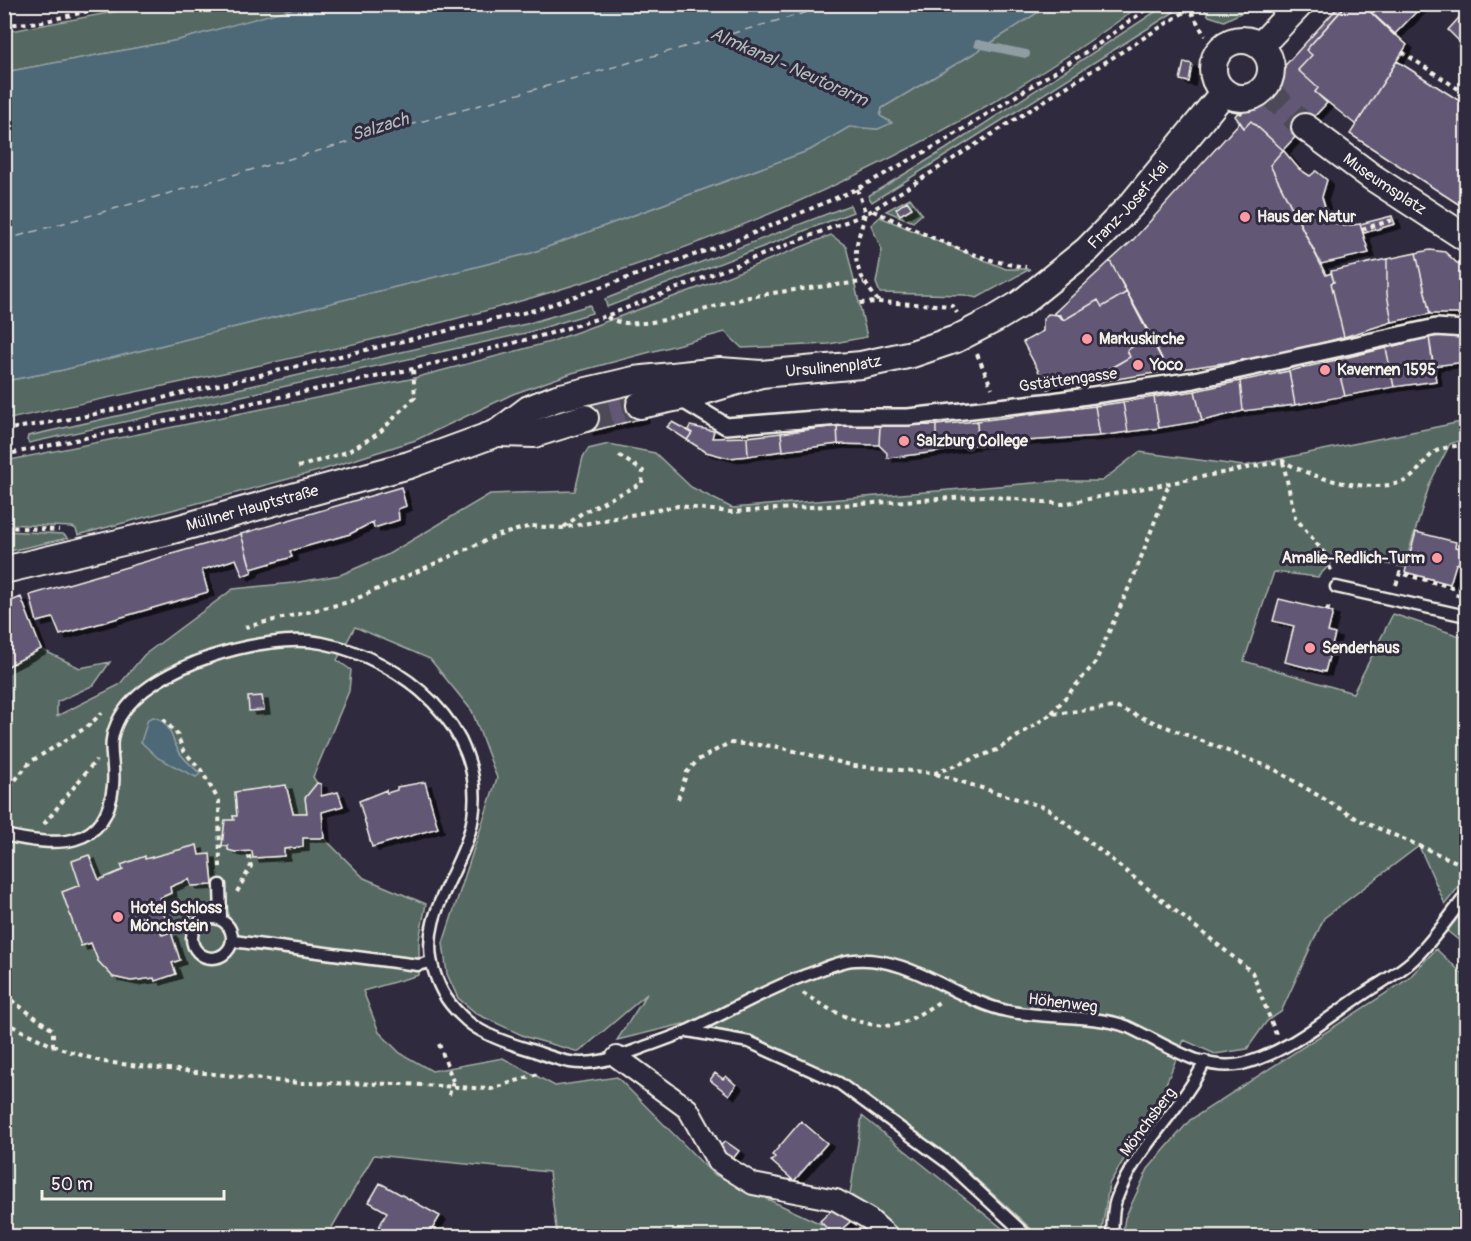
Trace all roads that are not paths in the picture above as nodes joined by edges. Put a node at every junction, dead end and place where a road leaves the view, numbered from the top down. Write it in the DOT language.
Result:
graph roads {
  1 [pos="1300,4"];
  2 [pos="1260,46"];
  3 [pos="1224,92"];
  4 [pos="1305,127"];
  5 [pos="1467,238"];
  6 [pos="1020,304"];
  7 [pos="1467,329"];
  8 [pos="761,374"];
  9 [pos="678,397"];
  10 [pos="640,405"];
  11 [pos="585,418"];
  12 [pos="497,433"];
  13 [pos="4,570"];
  14 [pos="1336,587"];
  15 [pos="1467,616"];
  16 [pos="4,835"];
  17 [pos="220,885"];
  18 [pos="1467,895"];
  19 [pos="221,919"];
  20 [pos="233,941"];
  21 [pos="431,962"];
  22 [pos="688,1031"];
  23 [pos="617,1057"];
  24 [pos="1205,1061"];
  25 [pos="888,1236"];
  26 [pos="1027,1236"];
  27 [pos="1112,1236"];
  1 -- 2 [label="street"];
  2 -- 3 [label="street"];
  2 -- 3 [label="street"];
  3 -- 6 [label="street, Franz-Josef-Kai"];
  4 -- 5 [label="street, Museumsplatz"];
  6 -- 8 [label="street, Ursulinenplatz"];
  7 -- 9 [label="street, Gstättengasse"];
  8 -- 9 [label="street, Ursulinenplatz"];
  8 -- 12 [label="street, Müllner Hauptstraße"];
  9 -- 10 [label="street, Ursulinenplatz"];
  11 -- 12 [label="street, Müllner Hauptstraße"];
  12 -- 13 [label="street, Müllner Hauptstraße"];
  14 -- 15 [label="lane"];
  16 -- 21 [label="lane, Höhenweg"];
  17 -- 19 [label="lane"];
  18 -- 24 [label="lane, Höhenweg"];
  19 -- 20 [label="lane"];
  19 -- 20 [label="lane"];
  20 -- 21 [label="lane"];
  21 -- 23 [label="lane, Höhenweg"];
  22 -- 23 [label="lane, Höhenweg"];
  22 -- 24 [label="lane, Höhenweg"];
  22 -- 26 [label="lane"];
  23 -- 25 [label="street"];
  24 -- 27 [label="lane, Mönchsberg"];
}
